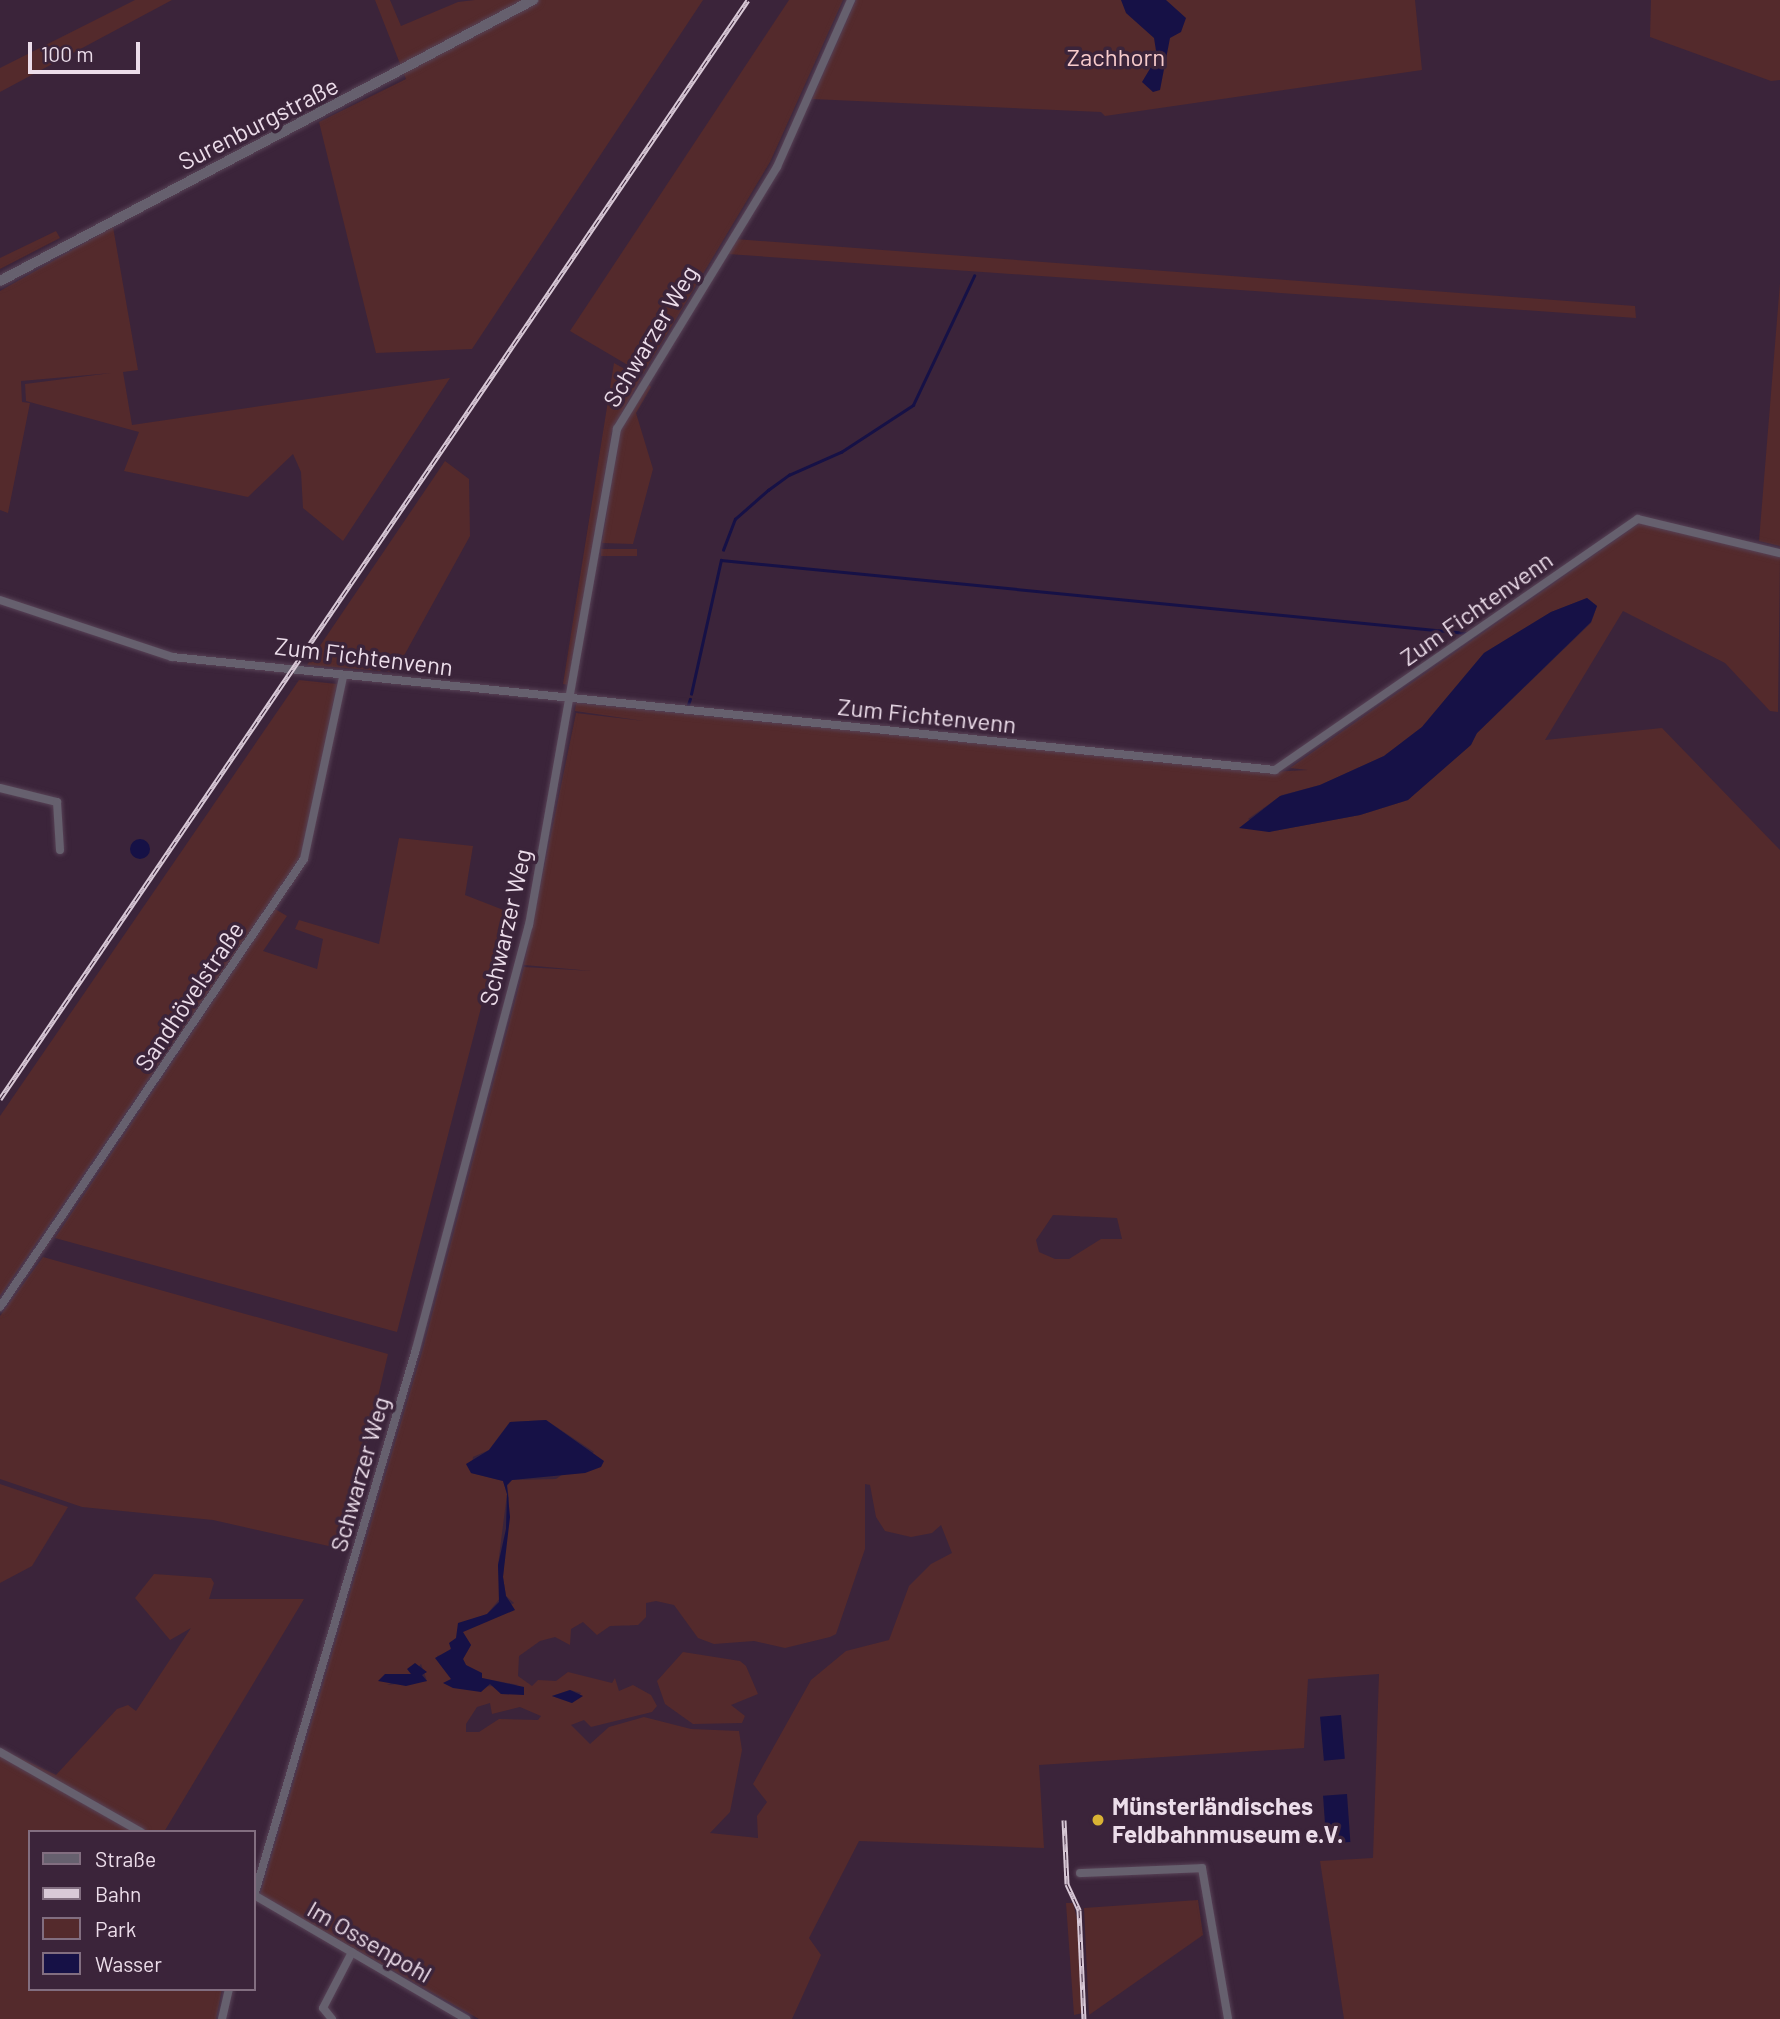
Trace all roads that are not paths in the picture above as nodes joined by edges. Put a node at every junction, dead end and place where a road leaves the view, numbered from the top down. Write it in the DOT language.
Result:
graph roads {
  1 [pos="533,0"];
  2 [pos="851,0"];
  3 [pos="0,281"];
  4 [pos="1780,553"];
  5 [pos="0,600"];
  6 [pos="343,677"];
  7 [pos="571,698"];
  8 [pos="0,788"];
  9 [pos="60,850"];
  10 [pos="0,1307"];
  11 [pos="0,1752"];
  12 [pos="137,1830"];
  13 [pos="1080,1872"];
  14 [pos="256,1889"];
  15 [pos="256,1897"];
  16 [pos="352,1952"];
  17 [pos="229,1991"];
  18 [pos="222,2019"];
  19 [pos="332,2019"];
  20 [pos="466,2019"];
  21 [pos="1228,2019"];
  1 -- 3 [label="street, Surenburgstraße"];
  2 -- 7 [label="street, Schwarzer Weg"];
  4 -- 7 [label="street, Zum Fichtenvenn"];
  5 -- 6 [label="street, Zum Fichtenvenn"];
  6 -- 7 [label="street, Zum Fichtenvenn"];
  6 -- 10 [label="street, Sandhövelstraße"];
  7 -- 14 [label="street, Schwarzer Weg"];
  8 -- 9 [label="street"];
  11 -- 12 [label="street"];
  13 -- 21 [label="street"];
  15 -- 16 [label="street, Im Ossenpohl"];
  16 -- 19 [label="street"];
  16 -- 20 [label="street, Im Ossenpohl"];
  17 -- 18 [label="street"];
}
